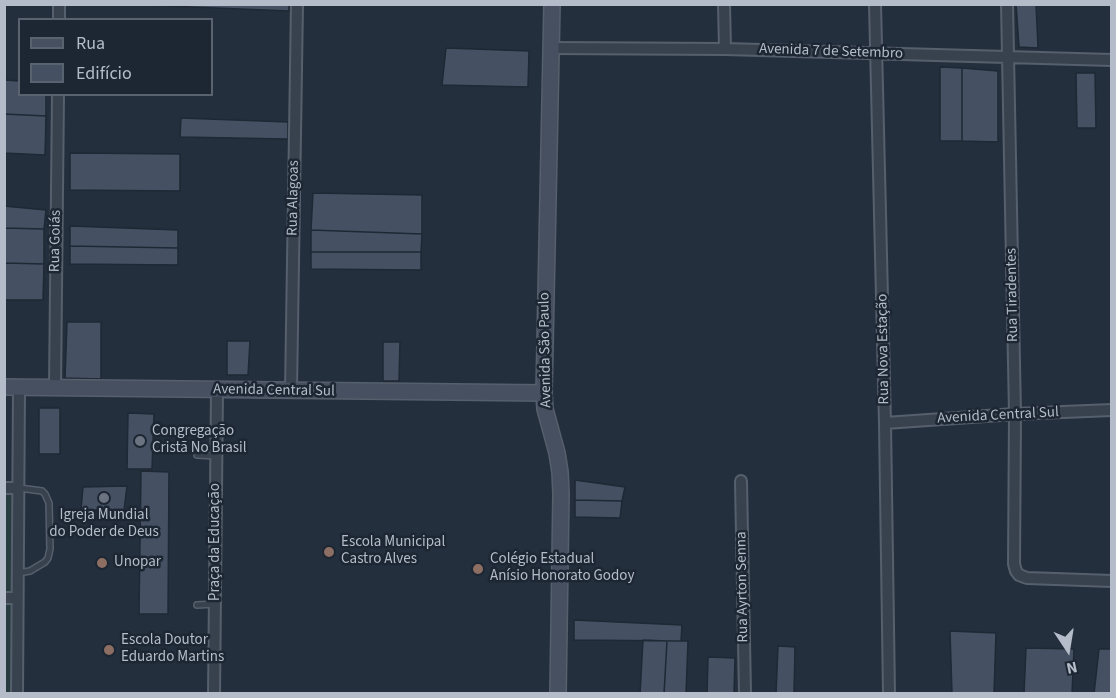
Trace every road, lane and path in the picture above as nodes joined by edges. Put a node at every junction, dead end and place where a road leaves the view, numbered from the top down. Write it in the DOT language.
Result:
graph roads {
  1 [pos="297,4"];
  2 [pos="552,4"];
  3 [pos="724,4"];
  4 [pos="875,4"];
  5 [pos="1007,4"];
  6 [pos="550,48"];
  7 [pos="725,49"];
  8 [pos="877,54"];
  9 [pos="1008,57"];
  10 [pos="1112,60"];
  11 [pos="58,96"];
  12 [pos="12,387"];
  13 [pos="55,387"];
  14 [pos="217,390"];
  15 [pos="291,391"];
  16 [pos="544,393"];
  17 [pos="1112,410"];
  18 [pos="1015,414"];
  19 [pos="885,423"];
  20 [pos="197,455"];
  21 [pos="217,456"];
  22 [pos="741,481"];
  23 [pos="4,488"];
  24 [pos="18,488"];
  25 [pos="18,573"];
  26 [pos="1112,581"];
  27 [pos="4,598"];
  28 [pos="17,598"];
  29 [pos="215,604"];
  30 [pos="197,605"];
  31 [pos="4,617"];
  32 [pos="17,617"];
  33 [pos="18,693"];
  34 [pos="214,693"];
  35 [pos="558,693"];
  36 [pos="745,693"];
  37 [pos="889,693"];
  1 -- 15 [label="street, Rua Alagoas"];
  2 -- 6 [label="main road, Avenida São Paulo"];
  3 -- 7 [label="street"];
  4 -- 8 [label="street, Rua Nova Estação"];
  5 -- 9 [label="street, Rua Tiradentes"];
  6 -- 7 [label="street, Avenida 7 de Setembro"];
  6 -- 16 [label="main road, Avenida São Paulo"];
  7 -- 8 [label="street, Avenida 7 de Setembro"];
  8 -- 9 [label="street, Avenida 7 de Setembro"];
  8 -- 19 [label="street, Rua Nova Estação"];
  9 -- 10 [label="street, Avenida 7 de Setembro"];
  9 -- 18 [label="street, Rua Tiradentes"];
  11 -- 13 [label="street, Rua Goiás"];
  12 -- 13 [label="main road, Avenida Central Sul"];
  12 -- 24 [label="street"];
  13 -- 14 [label="main road, Avenida Central Sul"];
  14 -- 15 [label="main road, Avenida Central Sul"];
  14 -- 21 [label="street, Praça da Educação"];
  15 -- 16 [label="main road, Avenida Central Sul"];
  16 -- 35 [label="main road, Avenida São Paulo"];
  17 -- 18 [label="street, Avenida Central Sul"];
  18 -- 19 [label="street, Avenida Central Sul"];
  18 -- 26 [label="street, Rua Tiradentes"];
  19 -- 37 [label="street, Rua Nova Estação"];
  20 -- 21 [label="lane"];
  21 -- 29 [label="street, Praça da Educação"];
  22 -- 36 [label="street, Rua Ayrton Senna"];
  23 -- 24 [label="street"];
  24 -- 25 [label="street"];
  24 -- 25 [label="lane"];
  25 -- 28 [label="street"];
  27 -- 28 [label="street"];
  28 -- 32 [label="street"];
  29 -- 30 [label="lane"];
  29 -- 34 [label="street, Praça da Educação"];
  31 -- 32 [label="street"];
  32 -- 33 [label="street"];
}
